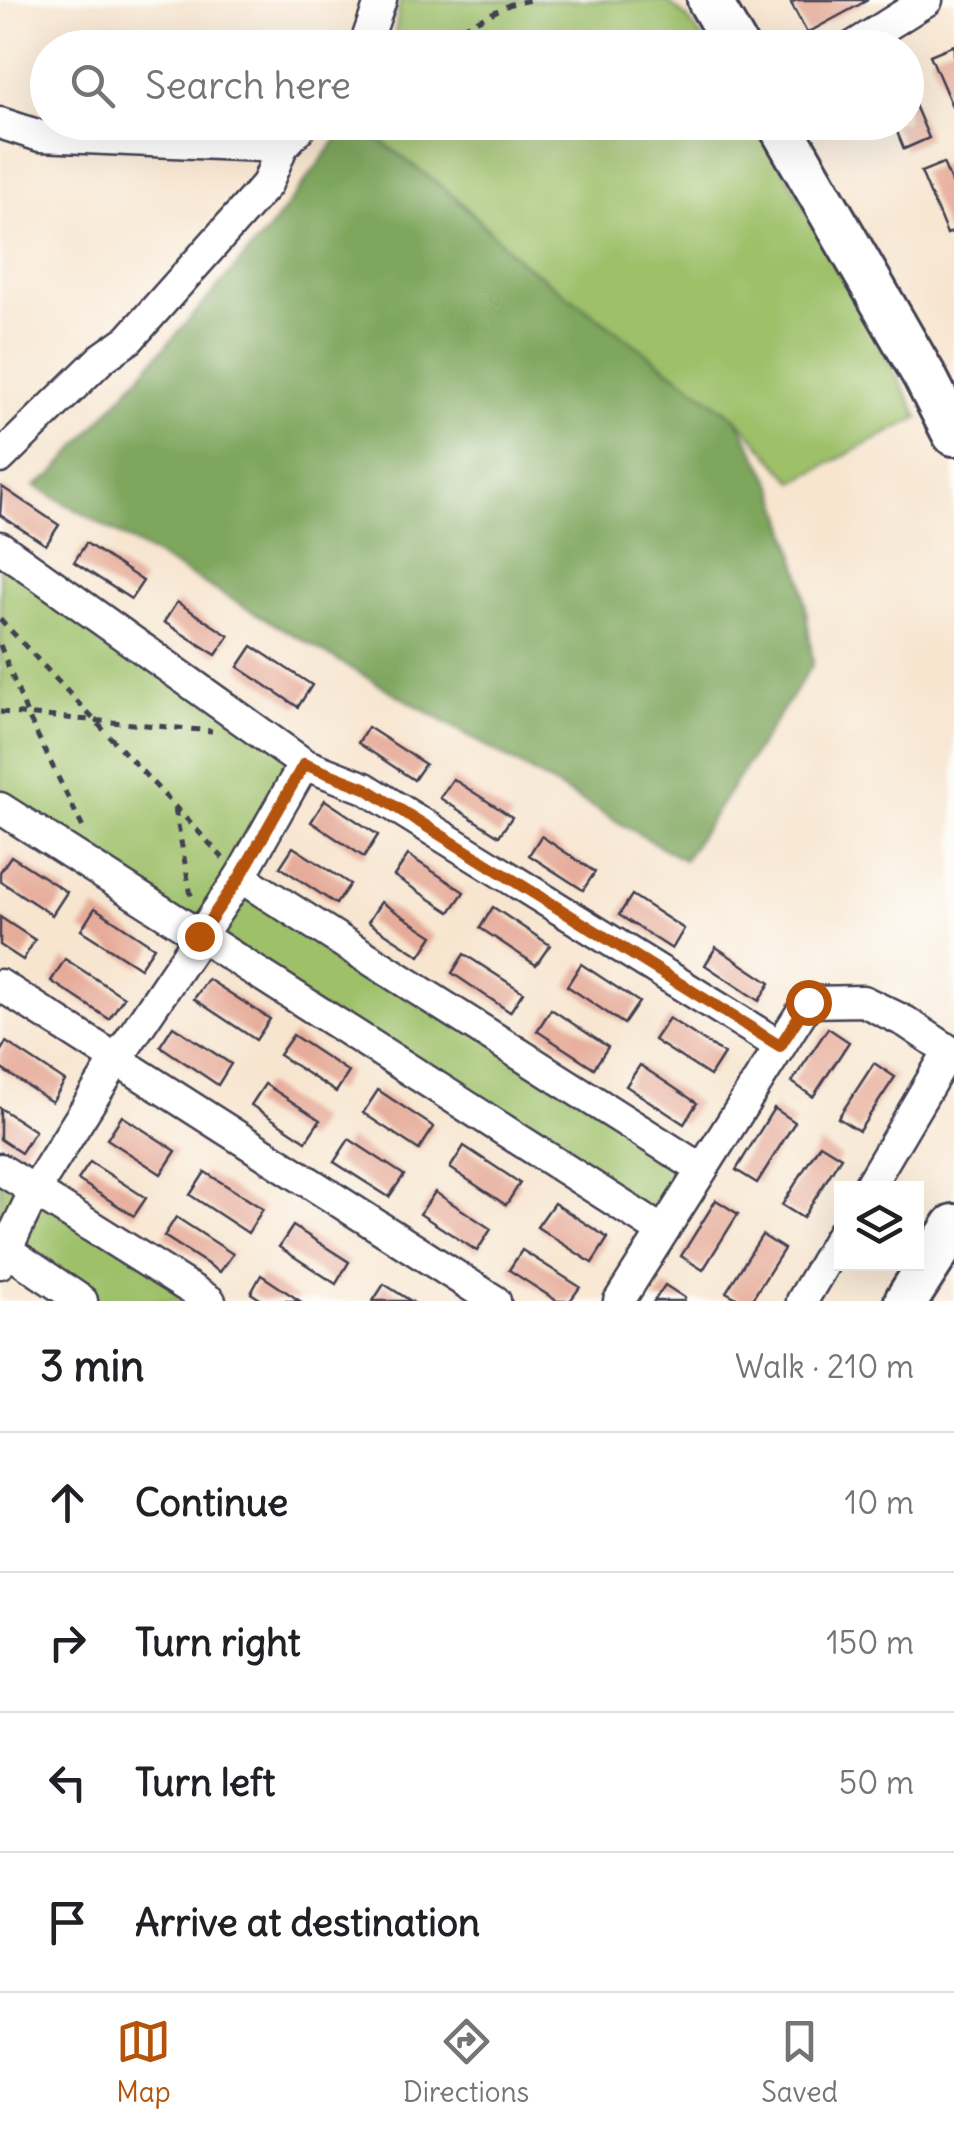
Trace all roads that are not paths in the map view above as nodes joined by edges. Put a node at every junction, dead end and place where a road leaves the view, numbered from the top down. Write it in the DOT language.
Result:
graph roads {
  1 [pos="381,0"];
  2 [pos="709,0"];
  3 [pos="927,0"];
  4 [pos="370,30"];
  5 [pos="726,30"];
  6 [pos="880,30"];
  7 [pos="0,123"];
  8 [pos="30,133"];
  9 [pos="128,140"];
  10 [pos="288,140"];
  11 [pos="788,140"];
  12 [pos="282,147"];
  13 [pos="951,421"];
  14 [pos="0,458"];
  15 [pos="0,547"];
  16 [pos="304,764"];
  17 [pos="0,808"];
  18 [pos="240,877"];
  19 [pos="199,936"];
  20 [pos="0,985"];
  21 [pos="780,1046"];
  22 [pos="951,1052"];
  23 [pos="116,1059"];
  24 [pos="0,1169"];
  25 [pos="701,1169"];
  26 [pos="872,1181"];
  27 [pos="35,1190"];
  28 [pos="662,1230"];
  29 [pos="951,1233"];
  30 [pos="834,1247"];
  31 [pos="4,1257"];
  32 [pos="82,1301"];
  33 [pos="210,1301"];
  34 [pos="495,1301"];
  35 [pos="619,1301"];
  36 [pos="802,1301"];
  37 [pos="906,1301"];
  1 -- 4 [label="street"];
  2 -- 5 [label="street"];
  3 -- 6 [label="street"];
  7 -- 8 [label="street"];
  9 -- 12 [label="street"];
  10 -- 12 [label="street"];
  11 -- 13 [label="street"];
  12 -- 14 [label="street"];
  15 -- 16 [label="street"];
  16 -- 18 [label="street"];
  16 -- 21 [label="street"];
  17 -- 19 [label="street"];
  18 -- 19 [label="street"];
  18 -- 25 [label="street"];
  19 -- 23 [label="street"];
  19 -- 28 [label="street"];
  20 -- 23 [label="street"];
  21 -- 22 [label="street"];
  21 -- 25 [label="street"];
  22 -- 26 [label="street"];
  23 -- 27 [label="street"];
  23 -- 34 [label="street"];
  24 -- 27 [label="street"];
  25 -- 28 [label="street"];
  27 -- 31 [label="street"];
  27 -- 33 [label="street"];
  28 -- 35 [label="street"];
  29 -- 37 [label="street"];
  30 -- 36 [label="street"];
  31 -- 32 [label="street"];
}
